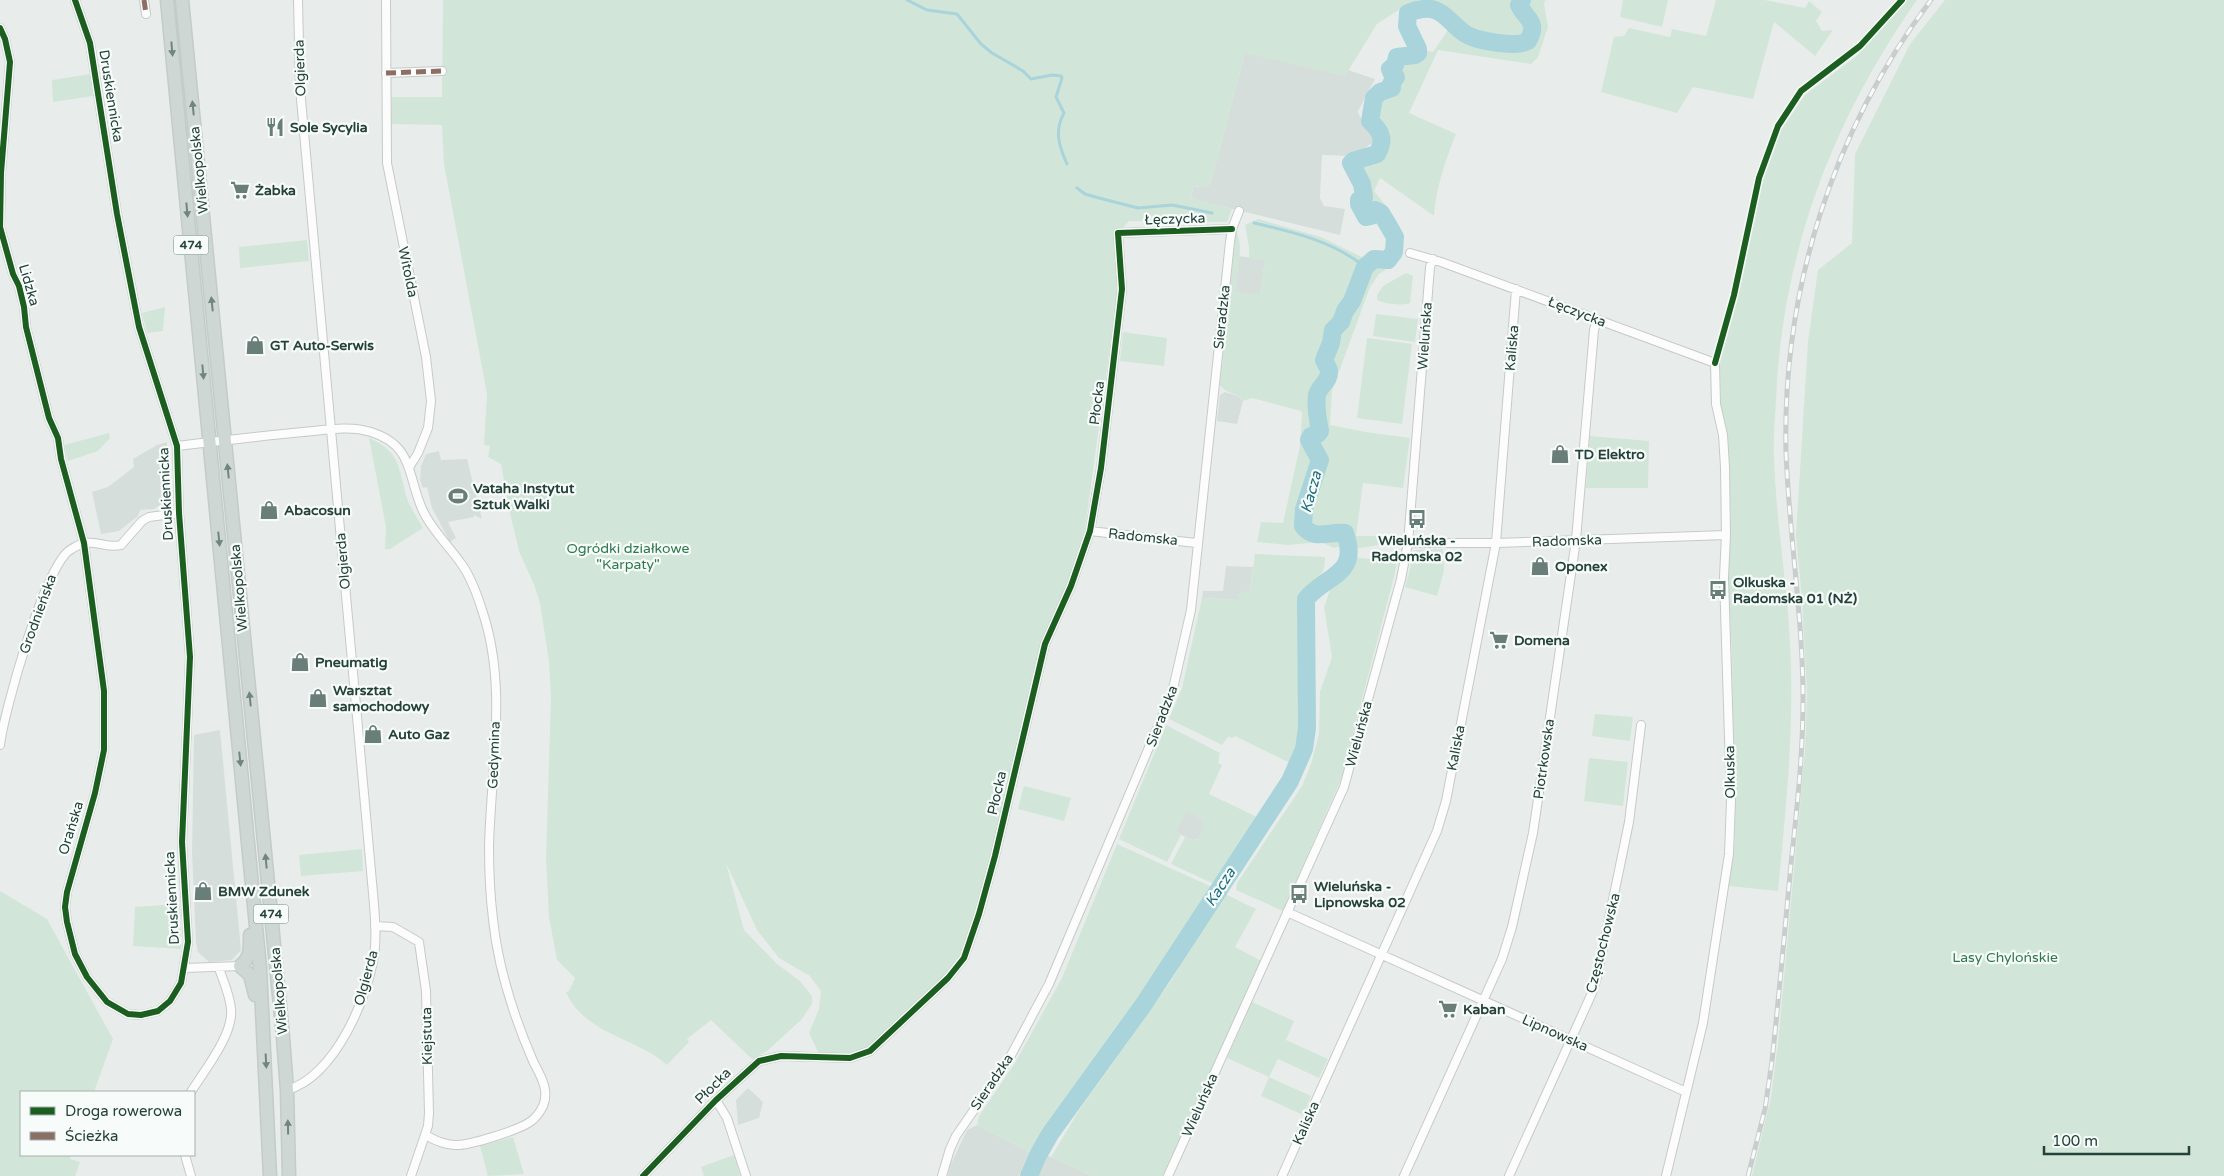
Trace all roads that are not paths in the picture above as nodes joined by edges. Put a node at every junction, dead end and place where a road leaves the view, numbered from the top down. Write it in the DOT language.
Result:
graph roads {
  1 [pos="75,0"];
  2 [pos="144,0"];
  3 [pos="167,0"];
  4 [pos="182,0"];
  5 [pos="298,0"];
  6 [pos="386,0"];
  7 [pos="146,14"];
  8 [pos="0,28"];
  9 [pos="442,71"];
  10 [pos="386,73"];
  11 [pos="2,150"];
  12 [pos="1239,211"];
  13 [pos="1232,229"];
  14 [pos="1118,233"];
  15 [pos="1410,254"];
  16 [pos="1433,259"];
  17 [pos="1516,289"];
  18 [pos="1597,320"];
  19 [pos="1714,363"];
  20 [pos="330,429"];
  21 [pos="243,438"];
  22 [pos="225,440"];
  23 [pos="210,442"];
  24 [pos="177,446"];
  25 [pos="410,466"];
  26 [pos="179,513"];
  27 [pos="1090,531"];
  28 [pos="1726,535"];
  29 [pos="1576,540"];
  30 [pos="1196,542"];
  31 [pos="84,543"];
  32 [pos="1408,543"];
  33 [pos="1496,543"];
  34 [pos="1641,725"];
  35 [pos="0,745"];
  36 [pos="253,885"];
  37 [pos="1287,912"];
  38 [pos="375,926"];
  39 [pos="1382,954"];
  40 [pos="240,966"];
  41 [pos="185,968"];
  42 [pos="219,968"];
  43 [pos="1483,1002"];
  44 [pos="265,1039"];
  45 [pos="1571,1040"];
  46 [pos="287,1090"];
  47 [pos="193,1091"];
  48 [pos="1686,1092"];
  49 [pos="716,1100"];
  50 [pos="425,1135"];
  51 [pos="185,1156"];
  52 [pos="191,1176"];
  53 [pos="270,1176"];
  54 [pos="289,1176"];
  55 [pos="411,1176"];
  56 [pos="643,1176"];
  57 [pos="746,1176"];
  58 [pos="942,1176"];
  59 [pos="1168,1176"];
  60 [pos="1282,1176"];
  61 [pos="1404,1176"];
  62 [pos="1509,1176"];
  63 [pos="1666,1176"];
  1 -- 24 [label="street, Druskiennicka"];
  2 -- 7 [label="street"];
  3 -- 23 [label="main road, Wielkopolska / 474, one-way"];
  22 -- 4 [label="main road, Wielkopolska / 474, one-way"];
  5 -- 20 [label="street, Olgierda"];
  6 -- 10 [label="street, Witolda"];
  8 -- 11 [label="street, Lidzka"];
  9 -- 10 [label="street"];
  10 -- 25 [label="street, Witolda"];
  11 -- 31 [label="street, Lidzka"];
  12 -- 13 [label="street, Sieradzka"];
  13 -- 14 [label="street, Łęczycka"];
  13 -- 30 [label="street, Sieradzka"];
  14 -- 27 [label="street, Płocka"];
  15 -- 16 [label="street, Łęczycka"];
  16 -- 17 [label="street, Łęczycka"];
  16 -- 32 [label="street, Wieluńska"];
  17 -- 18 [label="street, Łęczycka"];
  17 -- 33 [label="street, Kaliska"];
  18 -- 19 [label="street, Łęczycka"];
  18 -- 29 [label="street, Piotrkowska"];
  19 -- 28 [label="street, Olkuska"];
  20 -- 21 [label="street, Gedymina"];
  20 -- 25 [label="street, Gedymina"];
  20 -- 38 [label="street, Olgierda"];
  21 -- 22 [label="street, Druskiennicka"];
  22 -- 23 [label="street, Druskiennicka"];
  46 -- 22 [label="main road, Wielkopolska / 474, one-way"];
  23 -- 24 [label="street, Druskiennicka"];
  23 -- 36 [label="main road, Wielkopolska / 474, one-way"];
  24 -- 26 [label="street, Druskiennicka"];
  25 -- 50 [label="street, Gedymina"];
  26 -- 31 [label="street"];
  26 -- 41 [label="street, Druskiennicka"];
  27 -- 30 [label="street, Radomska"];
  27 -- 49 [label="street, Płocka"];
  28 -- 29 [label="street, Radomska"];
  28 -- 48 [label="street, Olkuska"];
  29 -- 33 [label="street, Radomska"];
  29 -- 43 [label="street, Piotrkowska"];
  30 -- 58 [label="street, Sieradzka"];
  31 -- 35 [label="street, Grodnieńska"];
  31 -- 41 [label="street, Orańska"];
  32 -- 33 [label="street, Radomska"];
  32 -- 37 [label="street, Wieluńska"];
  33 -- 39 [label="street, Kaliska"];
  34 -- 45 [label="street, Częstochowska"];
  36 -- 40 [label="main road"];
  36 -- 44 [label="main road, Wielkopolska / 474"];
  37 -- 39 [label="street, Lipnowska"];
  37 -- 59 [label="street, Wieluńska"];
  38 -- 46 [label="street, Olgierda"];
  38 -- 50 [label="street, Kiejstuta"];
  39 -- 43 [label="street, Lipnowska"];
  39 -- 60 [label="street, Kaliska"];
  40 -- 42 [label="street"];
  40 -- 44 [label="main road"];
  41 -- 42 [label="street"];
  42 -- 47 [label="street"];
  43 -- 45 [label="street, Lipnowska"];
  43 -- 61 [label="street, Piotrkowska"];
  44 -- 53 [label="main road, Wielkopolska / 474, one-way"];
  45 -- 48 [label="street, Lipnowska"];
  45 -- 62 [label="street, Częstochowska"];
  54 -- 46 [label="main road, Wielkopolska / 474, one-way"];
  48 -- 63 [label="street, Olkuska"];
  49 -- 56 [label="street, Płocka"];
  49 -- 57 [label="street"];
  50 -- 55 [label="street, Kiejstuta"];
  51 -- 52 [label="street"];
}
